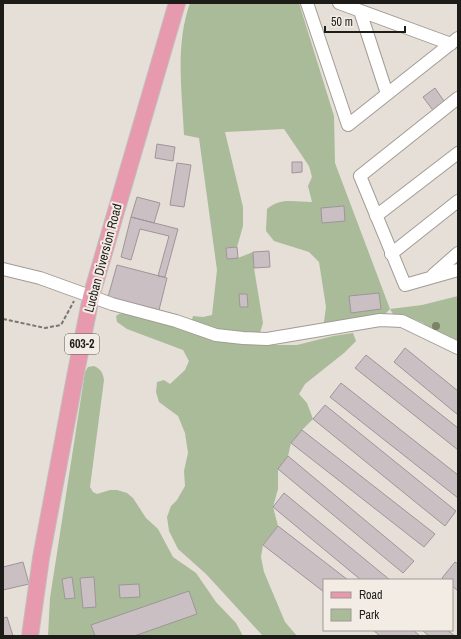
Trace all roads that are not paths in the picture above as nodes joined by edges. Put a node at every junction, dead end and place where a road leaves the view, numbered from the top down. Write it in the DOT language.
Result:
graph roads {
  1 [pos="177,3"];
  2 [pos="307,3"];
  3 [pos="339,3"];
  4 [pos="360,11"];
  5 [pos="455,41"];
  6 [pos="387,94"];
  7 [pos="458,98"];
  8 [pos="458,153"];
  9 [pos="458,201"];
  10 [pos="376,216"];
  11 [pos="458,253"];
  12 [pos="391,254"];
  13 [pos="3,269"];
  14 [pos="458,270"];
  15 [pos="431,277"];
  16 [pos="86,294"];
  17 [pos="458,348"];
  18 [pos="30,636"];
  1 -- 16 [label="main road, Lucban Diversion Road / 603-2"];
  2 -- 6 [label="street"];
  3 -- 4 [label="street"];
  4 -- 5 [label="street"];
  4 -- 6 [label="street"];
  5 -- 6 [label="street"];
  7 -- 10 [label="street"];
  8 -- 10 [label="street"];
  9 -- 12 [label="street"];
  10 -- 12 [label="street"];
  11 -- 15 [label="street"];
  12 -- 15 [label="street"];
  13 -- 16 [label="street"];
  14 -- 15 [label="street"];
  16 -- 17 [label="street"];
  16 -- 18 [label="main road, Lucban Diversion Road / 603-2"];
}
